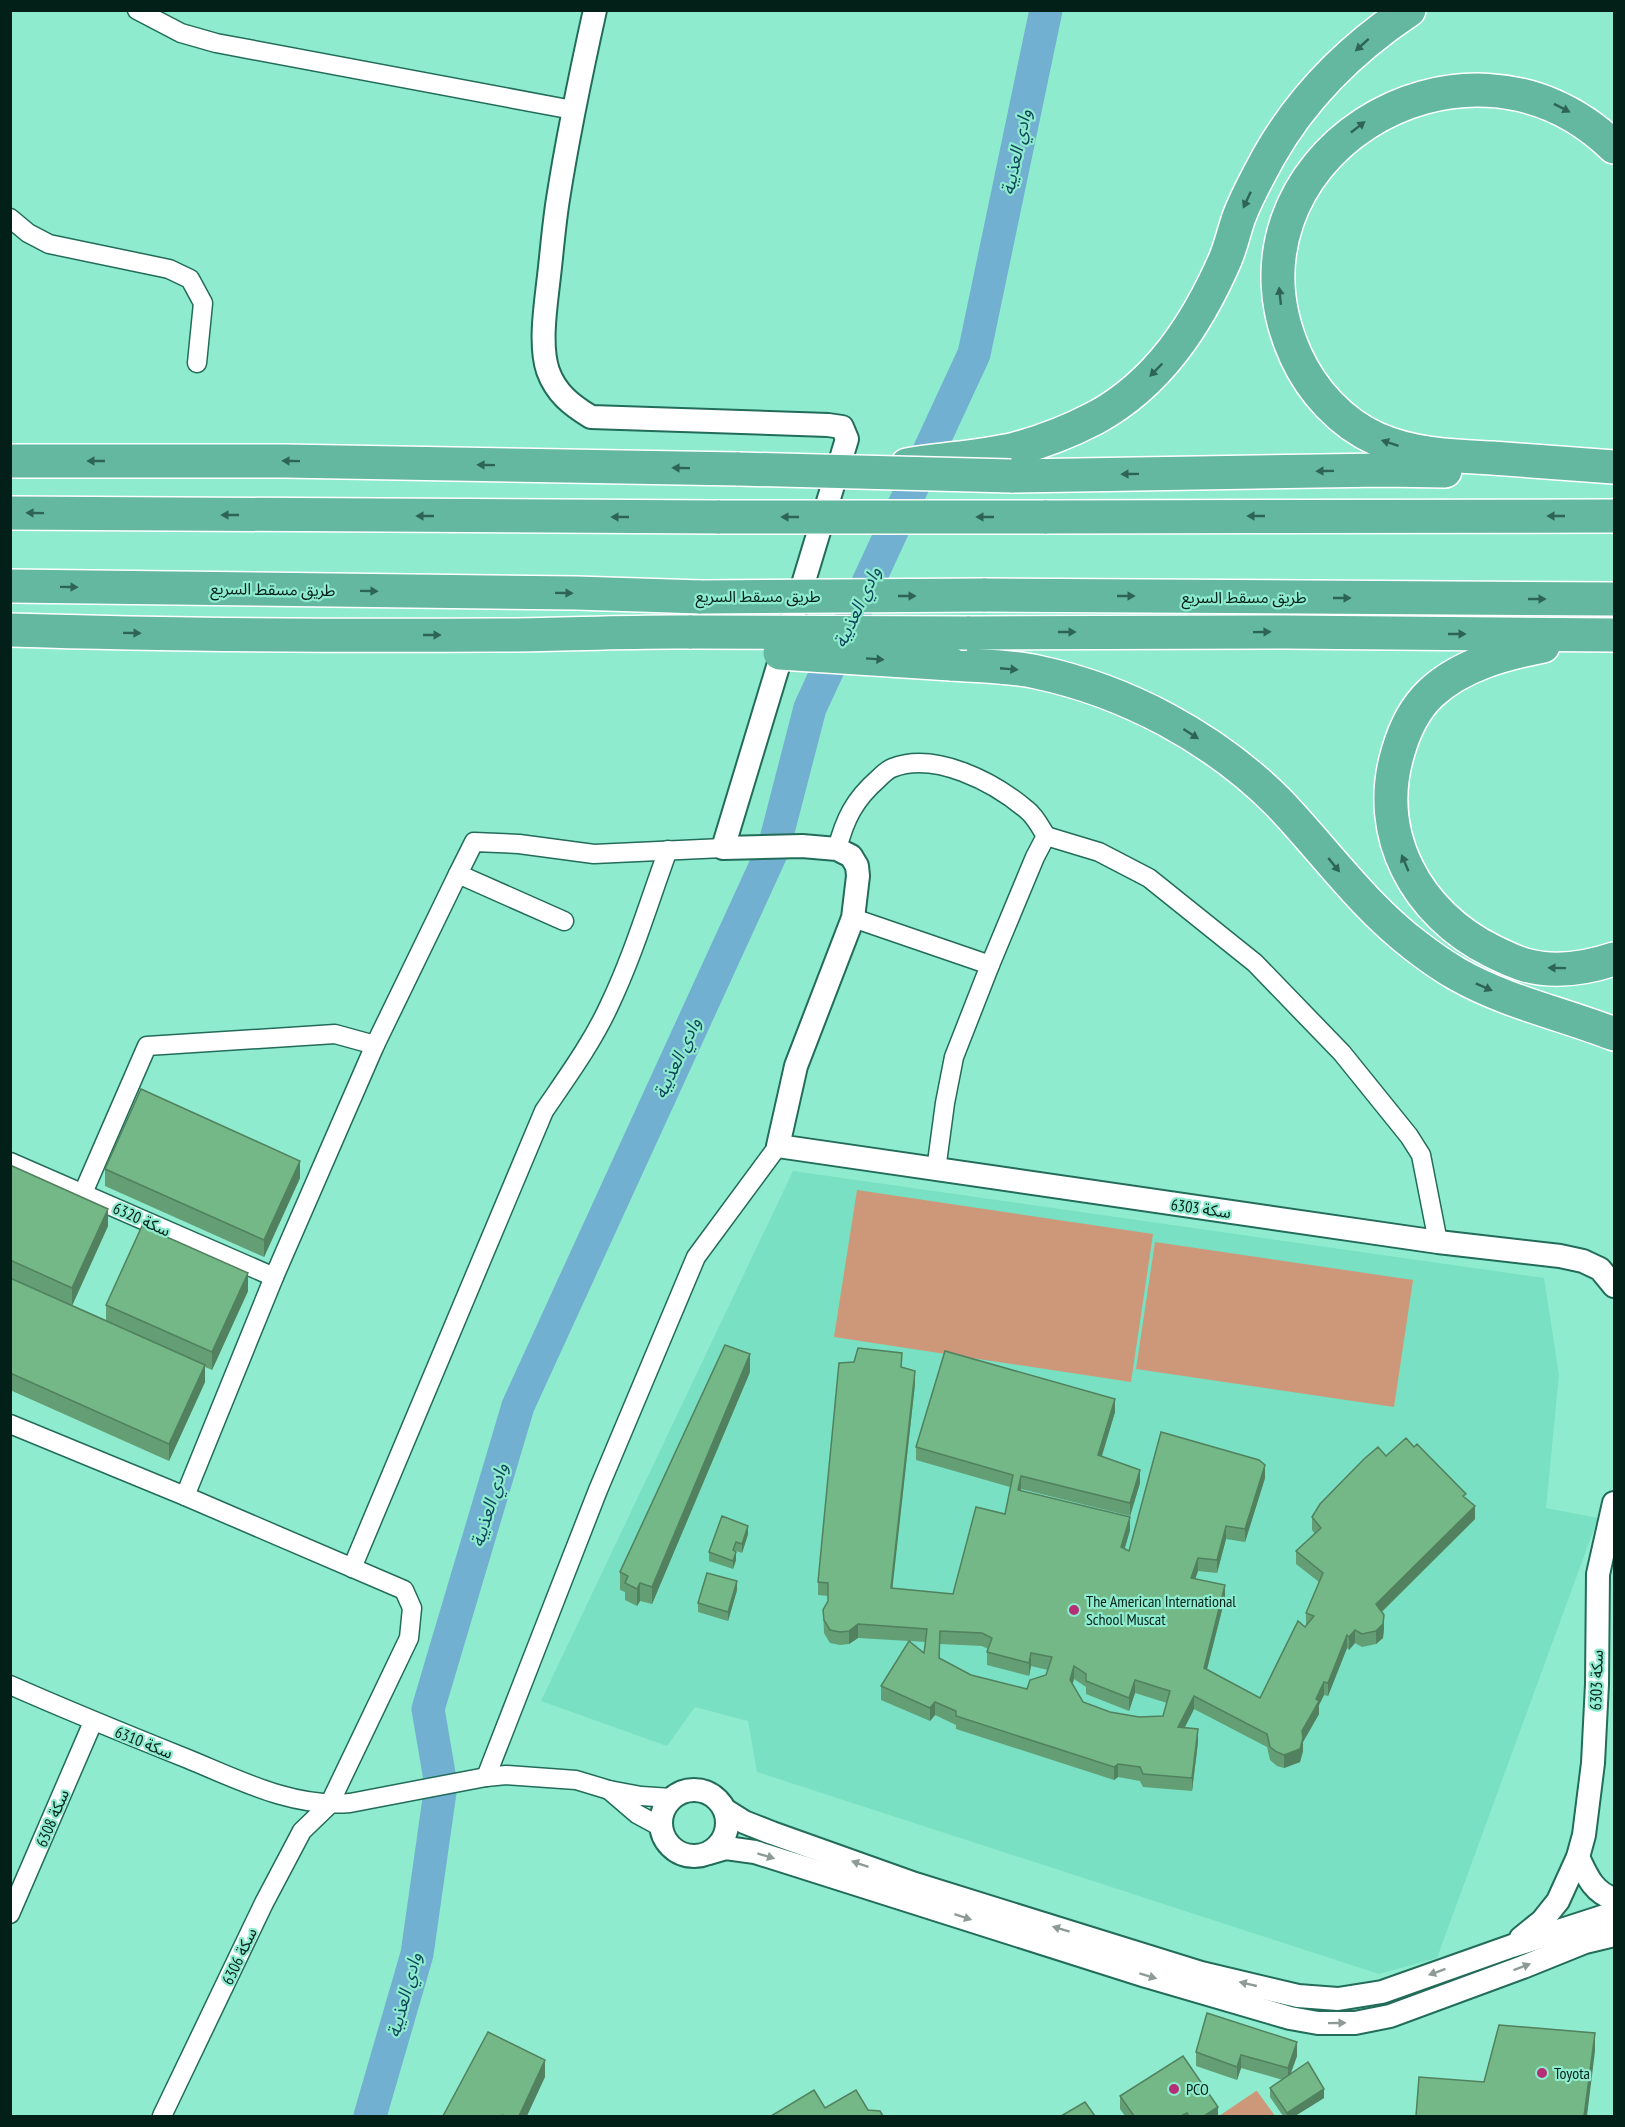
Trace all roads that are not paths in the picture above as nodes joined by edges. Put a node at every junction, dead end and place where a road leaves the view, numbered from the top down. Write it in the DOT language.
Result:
graph roads {
  1 [pos="137,10"];
  2 [pos="595,10"];
  3 [pos="1409,10"];
  4 [pos="573,110"];
  5 [pos="1614,147"];
  6 [pos="10,218"];
  7 [pos="197,363"];
  8 [pos="10,461"];
  9 [pos="1013,463"];
  10 [pos="1614,467"];
  11 [pos="10,513"];
  12 [pos="1614,516"];
  13 [pos="10,586"];
  14 [pos="1614,599"];
  15 [pos="10,630"];
  16 [pos="1614,637"];
  17 [pos="692,640"];
  18 [pos="1046,836"];
  19 [pos="723,848"];
  20 [pos="837,849"];
  21 [pos="668,850"];
  22 [pos="458,874"];
  23 [pos="852,918"];
  24 [pos="564,921"];
  25 [pos="1614,959"];
  26 [pos="990,965"];
  27 [pos="1614,1034"];
  28 [pos="375,1045"];
  29 [pos="778,1146"];
  30 [pos="10,1162"];
  31 [pos="936,1170"];
  32 [pos="83,1193"];
  33 [pos="1438,1242"];
  34 [pos="274,1277"];
  35 [pos="1614,1286"];
  36 [pos="10,1424"];
  37 [pos="185,1496"];
  38 [pos="1614,1503"];
  39 [pos="352,1568"];
  40 [pos="10,1684"];
  41 [pos="93,1722"];
  42 [pos="486,1776"];
  43 [pos="609,1790"];
  44 [pos="672,1798"];
  45 [pos="329,1805"];
  46 [pos="725,1810"];
  47 [pos="661,1827"];
  48 [pos="710,1853"];
  49 [pos="1578,1857"];
  50 [pos="1614,1899"];
  51 [pos="1614,1912"];
  52 [pos="10,1914"];
  53 [pos="1614,1935"];
  54 [pos="1512,1946"];
  55 [pos="162,2116"];
  1 -- 4 [label="street"];
  2 -- 4 [label="street"];
  3 -- 9 [label="highway, one-way"];
  4 -- 19 [label="street"];
  10 -- 5 [label="highway, one-way"];
  6 -- 7 [label="street"];
  9 -- 8 [label="highway, one-way, bridge"];
  10 -- 9 [label="highway, one-way"];
  12 -- 11 [label="highway, one-way, bridge"];
  13 -- 14 [label="highway, طريق مسقط السريع, one-way, bridge"];
  15 -- 17 [label="highway, one-way"];
  17 -- 16 [label="highway, one-way, bridge"];
  25 -- 16 [label="highway, one-way"];
  17 -- 27 [label="highway, one-way, bridge"];
  18 -- 20 [label="street"];
  18 -- 26 [label="street"];
  18 -- 33 [label="street"];
  19 -- 20 [label="street"];
  19 -- 21 [label="street"];
  20 -- 23 [label="street"];
  21 -- 22 [label="street"];
  21 -- 39 [label="street"];
  22 -- 24 [label="street"];
  22 -- 28 [label="street"];
  23 -- 26 [label="street"];
  23 -- 29 [label="street"];
  26 -- 31 [label="street"];
  28 -- 32 [label="street"];
  28 -- 34 [label="street"];
  29 -- 31 [label="street, سكة 6303"];
  29 -- 42 [label="street"];
  30 -- 32 [label="street, سكة 6320"];
  31 -- 33 [label="street, سكة 6303"];
  32 -- 34 [label="street, سكة 6320"];
  33 -- 35 [label="street, سكة 6303"];
  34 -- 37 [label="street"];
  36 -- 37 [label="street"];
  37 -- 39 [label="street"];
  38 -- 49 [label="street, سكة 6303"];
  39 -- 45 [label="street"];
  40 -- 41 [label="street, سكة 6310"];
  41 -- 45 [label="street, سكة 6310"];
  41 -- 52 [label="street, سكة 6308"];
  42 -- 43 [label="street, سكة 6310"];
  42 -- 45 [label="street, سكة 6310"];
  43 -- 44 [label="street, سكة 6310"];
  43 -- 47 [label="street"];
  44 -- 46 [label="street"];
  44 -- 47 [label="street"];
  45 -- 55 [label="street, سكة 6306"];
  46 -- 48 [label="street"];
  54 -- 46 [label="street, one-way"];
  47 -- 48 [label="street"];
  48 -- 53 [label="street, one-way"];
  49 -- 50 [label="street"];
  49 -- 54 [label="street, سكة 6303"];
  51 -- 54 [label="street"];
}
